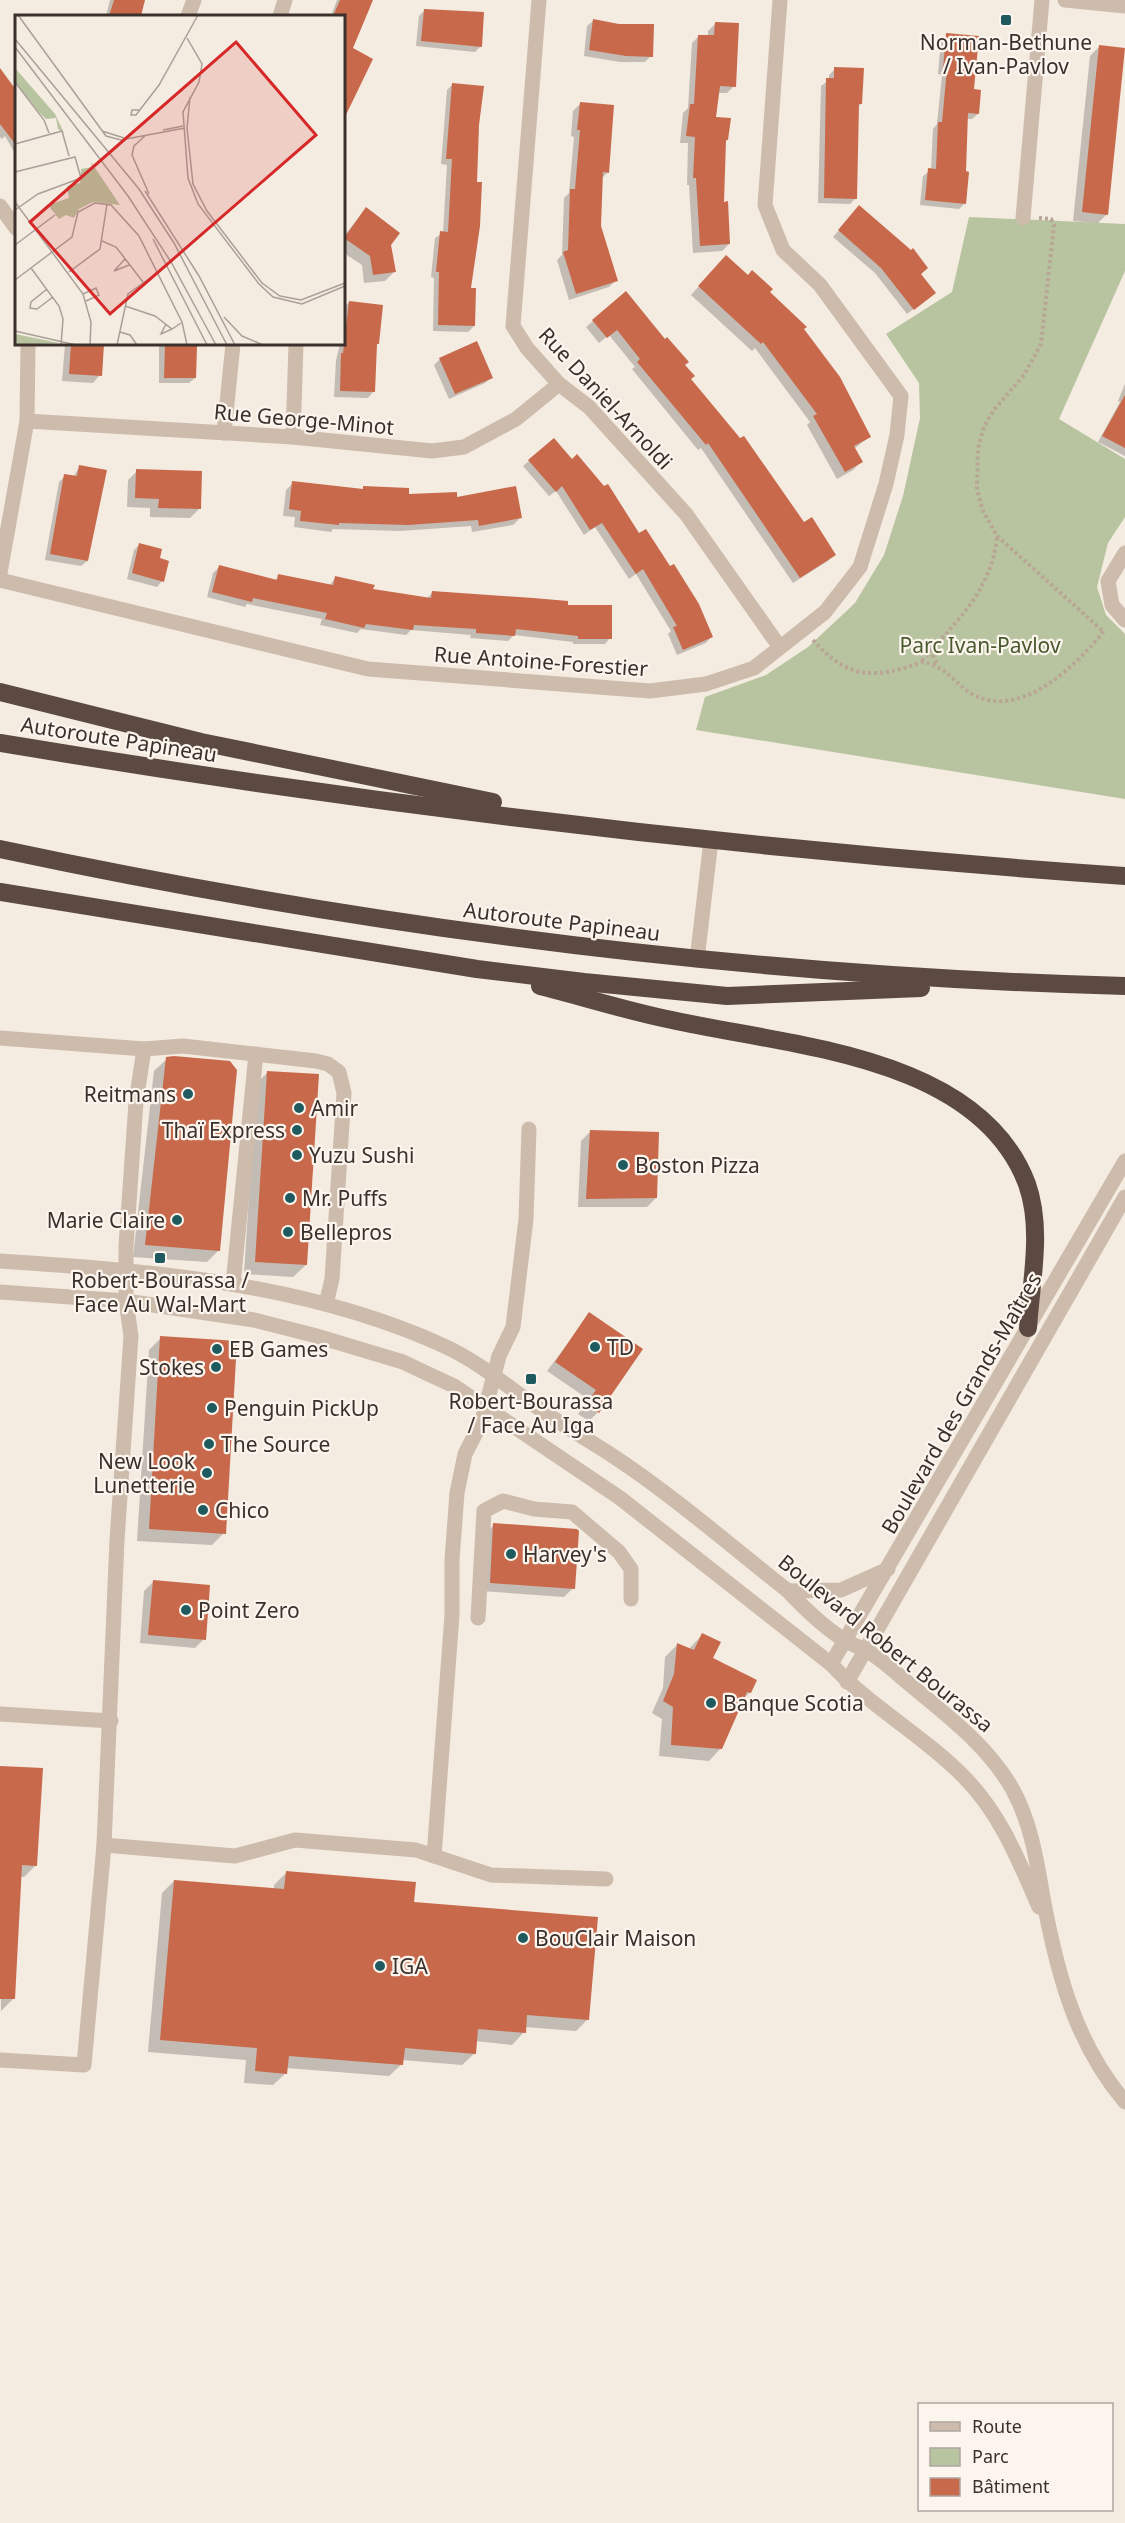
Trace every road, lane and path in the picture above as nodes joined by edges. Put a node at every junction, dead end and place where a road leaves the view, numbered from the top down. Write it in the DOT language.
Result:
graph roads {
  1 [pos="194,0"];
  2 [pos="285,0"];
  3 [pos="539,0"];
  4 [pos="780,0"];
  5 [pos="1042,0"];
  6 [pos="1065,0"];
  7 [pos="1125,6"];
  8 [pos="188,15"];
  9 [pos="280,15"];
  10 [pos="0,206"];
  11 [pos="1023,218"];
  12 [pos="15,227"];
  13 [pos="28,345"];
  14 [pos="233,345"];
  15 [pos="296,345"];
  16 [pos="559,384"];
  17 [pos="27,422"];
  18 [pos="224,433"];
  19 [pos="293,436"];
  20 [pos="997,536"];
  21 [pos="1125,553"];
  22 [pos="0,573"];
  23 [pos="0,580"];
  24 [pos="1123,619"];
  25 [pos="803,627"];
  26 [pos="1104,632"];
  27 [pos="779,646"];
  28 [pos="933,648"];
  29 [pos="922,662"];
  30 [pos="942,668"];
  31 [pos="0,693"];
  32 [pos="0,743"];
  33 [pos="622,829"];
  34 [pos="711,840"];
  35 [pos="0,849"];
  36 [pos="1125,876"];
  37 [pos="0,892"];
  38 [pos="697,960"];
  39 [pos="477,969"];
  40 [pos="1036,984"];
  41 [pos="1125,987"];
  42 [pos="0,1038"];
  43 [pos="144,1048"];
  44 [pos="256,1054"];
  45 [pos="529,1129"];
  46 [pos="1125,1161"];
  47 [pos="1125,1197"];
  48 [pos="0,1260"];
  49 [pos="126,1269"];
  50 [pos="233,1284"];
  51 [pos="0,1292"];
  52 [pos="126,1301"];
  53 [pos="326,1305"];
  54 [pos="1028,1328"];
  55 [pos="493,1374"];
  56 [pos="485,1407"];
  57 [pos="888,1569"];
  58 [pos="788,1590"];
  59 [pos="632,1599"];
  60 [pos="478,1618"];
  61 [pos="845,1641"];
  62 [pos="866,1650"];
  63 [pos="831,1664"];
  64 [pos="847,1682"];
  65 [pos="0,1714"];
  66 [pos="111,1721"];
  67 [pos="104,1845"];
  68 [pos="434,1856"];
  69 [pos="606,1879"];
  70 [pos="1050,1935"];
  71 [pos="0,2060"];
  72 [pos="1125,2102"];
  1 -- 8 [label="street"];
  2 -- 9 [label="street"];
  3 -- 16 [label="street, Rue Daniel-Arnoldi"];
  4 -- 25 [label="street, Rue Antoine-Forestier"];
  5 -- 11 [label="street"];
  6 -- 7 [label="street"];
  10 -- 12 [label="street"];
  11 -- 20 [label="path"];
  13 -- 17 [label="street"];
  14 -- 18 [label="street"];
  15 -- 19 [label="street"];
  16 -- 19 [label="street, Rue George-Minot"];
  16 -- 27 [label="street, Rue Daniel-Arnoldi"];
  17 -- 18 [label="street, Rue George-Minot"];
  17 -- 22 [label="street"];
  18 -- 19 [label="street, Rue George-Minot"];
  20 -- 26 [label="path"];
  20 -- 28 [label="path"];
  21 -- 24 [label="street"];
  23 -- 27 [label="street, Rue Antoine-Forestier"];
  24 -- 26 [label="path"];
  25 -- 27 [label="street, Rue Antoine-Forestier"];
  25 -- 29 [label="path"];
  26 -- 30 [label="path"];
  28 -- 29 [label="path"];
  28 -- 30 [label="path"];
  29 -- 30 [label="path"];
  31 -- 33 [label="highway"];
  32 -- 33 [label="highway, Autoroute Papineau"];
  33 -- 34 [label="highway, Autoroute Papineau"];
  34 -- 36 [label="highway, Autoroute Papineau"];
  34 -- 38 [label="street"];
  35 -- 38 [label="highway, Autoroute Papineau"];
  37 -- 39 [label="highway"];
  38 -- 40 [label="highway, Autoroute Papineau"];
  39 -- 40 [label="highway"];
  39 -- 54 [label="highway"];
  40 -- 41 [label="highway, Autoroute Papineau"];
  42 -- 43 [label="street"];
  43 -- 44 [label="street"];
  43 -- 49 [label="street"];
  44 -- 50 [label="street"];
  44 -- 53 [label="street"];
  45 -- 55 [label="street"];
  46 -- 54 [label="street, Boulevard des Grands-Maîtres"];
  47 -- 62 [label="street, Boulevard des Grands-Maîtres"];
  48 -- 49 [label="street, Boulevard Robert Bourassa"];
  49 -- 50 [label="street, Boulevard Robert Bourassa"];
  49 -- 52 [label="street"];
  50 -- 53 [label="street, Boulevard Robert Bourassa"];
  51 -- 52 [label="street"];
  52 -- 56 [label="street"];
  52 -- 66 [label="street"];
  53 -- 55 [label="street, Boulevard Robert Bourassa"];
  54 -- 57 [label="street, Boulevard des Grands-Maîtres"];
  55 -- 56 [label="street"];
  55 -- 58 [label="street, Boulevard Robert Bourassa"];
  56 -- 63 [label="street"];
  56 -- 68 [label="street"];
  57 -- 58 [label="street"];
  57 -- 61 [label="street, Boulevard des Grands-Maîtres"];
  58 -- 61 [label="street, Boulevard Robert Bourassa"];
  59 -- 60 [label="street"];
  61 -- 62 [label="street, Boulevard Robert Bourassa"];
  61 -- 63 [label="street, Boulevard des Grands-Maîtres"];
  62 -- 64 [label="street, Boulevard des Grands-Maîtres"];
  62 -- 70 [label="street, Boulevard Robert Bourassa"];
  63 -- 64 [label="street"];
  64 -- 70 [label="street"];
  65 -- 66 [label="street"];
  66 -- 67 [label="street"];
  67 -- 68 [label="street"];
  67 -- 71 [label="street"];
  68 -- 69 [label="street"];
  70 -- 72 [label="street"];
}
